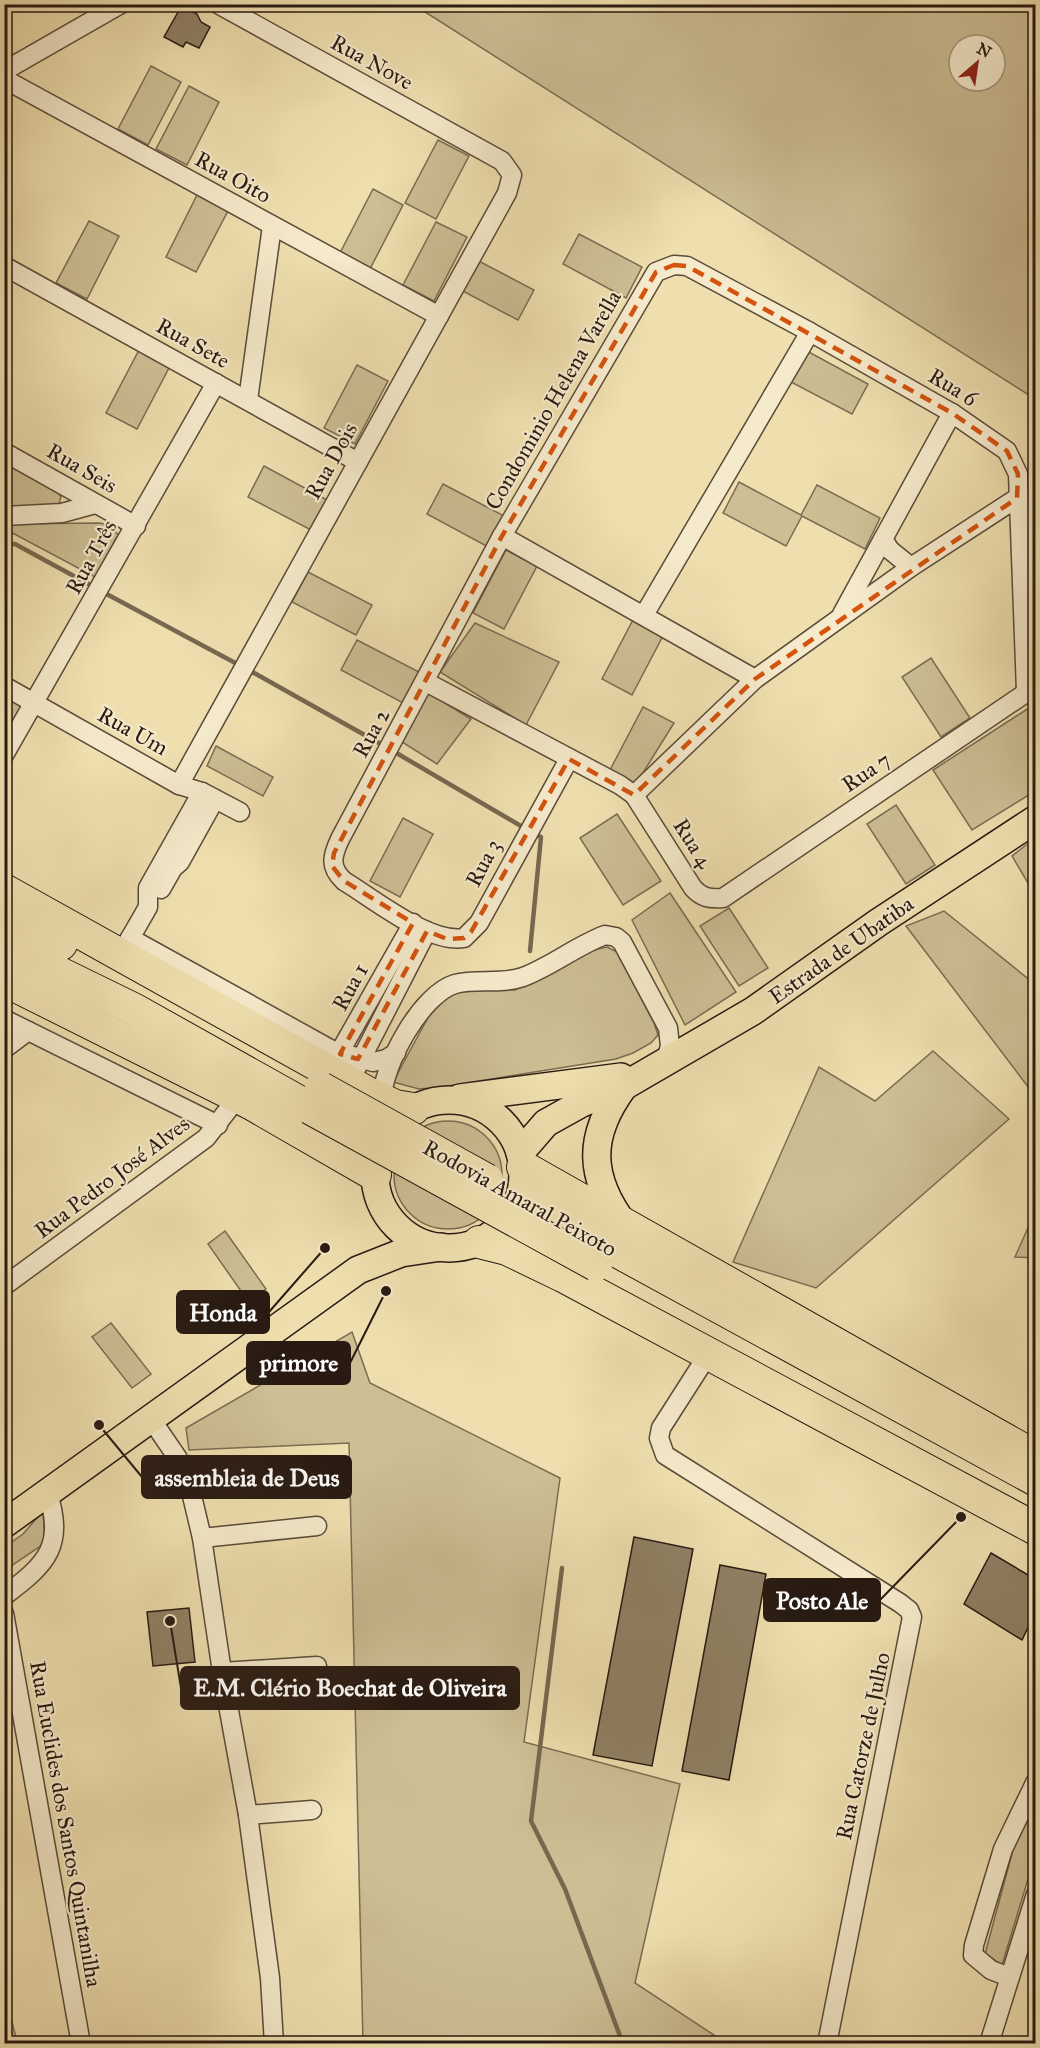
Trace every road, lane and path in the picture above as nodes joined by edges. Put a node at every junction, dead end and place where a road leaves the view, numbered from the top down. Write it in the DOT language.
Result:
graph roads {
  1 [pos="121,4"];
  2 [pos="218,4"];
  3 [pos="4,71"];
  4 [pos="4,79"];
  5 [pos="502,161"];
  6 [pos="272,226"];
  7 [pos="4,266"];
  8 [pos="656,272"];
  9 [pos="439,316"];
  10 [pos="810,332"];
  11 [pos="216,383"];
  12 [pos="248,400"];
  13 [pos="952,413"];
  14 [pos="4,452"];
  15 [pos="358,462"];
  16 [pos="1017,498"];
  17 [pos="95,504"];
  18 [pos="4,516"];
  19 [pos="990,516"];
  20 [pos="136,526"];
  21 [pos="1019,527"];
  22 [pos="502,536"];
  23 [pos="883,539"];
  24 [pos="911,567"];
  25 [pos="644,615"];
  26 [pos="840,617"];
  27 [pos="755,679"];
  28 [pos="426,682"];
  29 [pos="4,686"];
  30 [pos="1031,689"];
  31 [pos="35,704"];
  32 [pos="6,754"];
  33 [pos="569,759"];
  34 [pos="178,785"];
  35 [pos="208,795"];
  36 [pos="634,795"];
  37 [pos="240,812"];
  38 [pos="1035,819"];
  39 [pos="4,890"];
  40 [pos="723,898"];
  41 [pos="154,904"];
  42 [pos="4,916"];
  43 [pos="420,927"];
  44 [pos="4,946"];
  45 [pos="126,946"];
  46 [pos="4,980"];
  47 [pos="4,1019"];
  48 [pos="28,1031"];
  49 [pos="4,1049"];
  50 [pos="396,1053"];
  51 [pos="357,1072"];
  52 [pos="644,1074"];
  53 [pos="324,1080"];
  54 [pos="238,1097"];
  55 [pos="382,1100"];
  56 [pos="443,1100"];
  57 [pos="413,1109"];
  58 [pos="218,1125"];
  59 [pos="521,1160"];
  60 [pos="375,1175"];
  61 [pos="383,1206"];
  62 [pos="479,1242"];
  63 [pos="609,1245"];
  64 [pos="441,1247"];
  65 [pos="358,1270"];
  66 [pos="4,1286"];
  67 [pos="709,1353"];
  68 [pos="151,1419"];
  69 [pos="1035,1456"];
  70 [pos="1035,1480"];
  71 [pos="47,1490"];
  72 [pos="1035,1505"];
  73 [pos="4,1524"];
  74 [pos="317,1526"];
  75 [pos="1035,1529"];
  76 [pos="202,1538"];
  77 [pos="4,1596"];
  78 [pos="4,1613"];
  79 [pos="317,1666"];
  80 [pos="222,1672"];
  81 [pos="1035,1781"];
  82 [pos="312,1810"];
  83 [pos="248,1815"];
  84 [pos="1035,1894"];
  85 [pos="1010,1977"];
  86 [pos="81,2043"];
  87 [pos="274,2043"];
  88 [pos="827,2043"];
  89 [pos="988,2043"];
  1 -- 3 [label="street"];
  2 -- 5 [label="street, Rua Nove"];
  4 -- 6 [label="street, Rua Oito"];
  5 -- 9 [label="street, Rua Dois"];
  6 -- 9 [label="street, Rua Oito"];
  6 -- 12 [label="street"];
  7 -- 11 [label="street, Rua Sete"];
  8 -- 10 [label="street, Rua 6"];
  8 -- 22 [label="street, Condominio Helena Varella"];
  9 -- 15 [label="street, Rua Dois"];
  10 -- 13 [label="street, Rua 6"];
  10 -- 25 [label="street"];
  11 -- 12 [label="street, Rua Sete"];
  11 -- 20 [label="street, Rua Três"];
  12 -- 15 [label="street, Rua Sete"];
  13 -- 16 [label="street, Rua 6"];
  13 -- 23 [label="street"];
  14 -- 17 [label="street, Rua Seis"];
  15 -- 34 [label="street, Rua Dois"];
  16 -- 19 [label="street"];
  16 -- 21 [label="street, Rua 6"];
  17 -- 18 [label="street"];
  17 -- 20 [label="street, Rua Seis"];
  19 -- 21 [label="street"];
  19 -- 24 [label="street"];
  20 -- 31 [label="street, Rua Três"];
  21 -- 30 [label="street, Rua 6"];
  22 -- 25 [label="street, Condominio Helena Varella"];
  22 -- 28 [label="street, Rua 2"];
  23 -- 24 [label="street"];
  23 -- 26 [label="street"];
  24 -- 26 [label="street"];
  25 -- 27 [label="street, Condominio Helena Varella"];
  26 -- 27 [label="street"];
  27 -- 36 [label="street"];
  28 -- 33 [label="street"];
  28 -- 43 [label="street, Rua 2"];
  29 -- 31 [label="street, Rua Um"];
  30 -- 40 [label="street, Rua 7"];
  31 -- 32 [label="street, Rua Três"];
  31 -- 34 [label="street, Rua Um"];
  33 -- 36 [label="street"];
  33 -- 43 [label="street, Rua 3"];
  34 -- 35 [label="street, Rua Um"];
  35 -- 37 [label="street, Rua Um"];
  35 -- 41 [label="street"];
  35 -- 41 [label="street"];
  36 -- 40 [label="street, Rua 4"];
  38 -- 52 [label="main road, Estrada de Ubatiba"];
  39 -- 45 [label="highway"];
  41 -- 45 [label="street"];
  42 -- 53 [label="highway, Rodovia Amaral Peixoto"];
  43 -- 51 [label="street, Rua 1"];
  43 -- 53 [label="street, Rua 1"];
  44 -- 53 [label="highway, Rodovia Amaral Peixoto"];
  45 -- 53 [label="highway"];
  46 -- 54 [label="highway"];
  47 -- 48 [label="street"];
  48 -- 49 [label="street"];
  48 -- 58 [label="street"];
  50 -- 51 [label="street"];
  50 -- 52 [label="street"];
  50 -- 55 [label="street"];
  51 -- 53 [label="highway"];
  51 -- 55 [label="highway"];
  52 -- 56 [label="main road, Estrada de Ubatiba"];
  52 -- 59 [label="main road, Estrada de Ubatiba"];
  52 -- 63 [label="main road"];
  53 -- 63 [label="highway, Rodovia Amaral Peixoto, bridge"];
  54 -- 58 [label="street, Rua Pedro José Alves"];
  54 -- 60 [label="highway"];
  55 -- 57 [label="highway"];
  56 -- 57 [label="main road"];
  56 -- 59 [label="main road"];
  57 -- 60 [label="main road"];
  58 -- 66 [label="street, Rua Pedro José Alves"];
  59 -- 62 [label="main road"];
  59 -- 63 [label="highway"];
  60 -- 61 [label="main road"];
  61 -- 64 [label="main road"];
  61 -- 65 [label="main road"];
  62 -- 64 [label="main road"];
  62 -- 67 [label="highway"];
  63 -- 69 [label="highway"];
  63 -- 70 [label="highway, Rodovia Amaral Peixoto"];
  63 -- 72 [label="highway, Rodovia Amaral Peixoto"];
  64 -- 65 [label="main road"];
  65 -- 68 [label="main road"];
  67 -- 75 [label="highway"];
  67 -- 88 [label="street, Rua Catorze de Julho"];
  68 -- 71 [label="main road"];
  68 -- 76 [label="street"];
  71 -- 73 [label="main road"];
  71 -- 77 [label="street"];
  74 -- 76 [label="street"];
  76 -- 80 [label="street"];
  78 -- 86 [label="street, Rua Euclides dos Santos Quintanilha"];
  79 -- 80 [label="street"];
  80 -- 83 [label="street"];
  81 -- 85 [label="street"];
  82 -- 83 [label="street"];
  83 -- 87 [label="street"];
  84 -- 85 [label="street"];
  85 -- 89 [label="street"];
}
